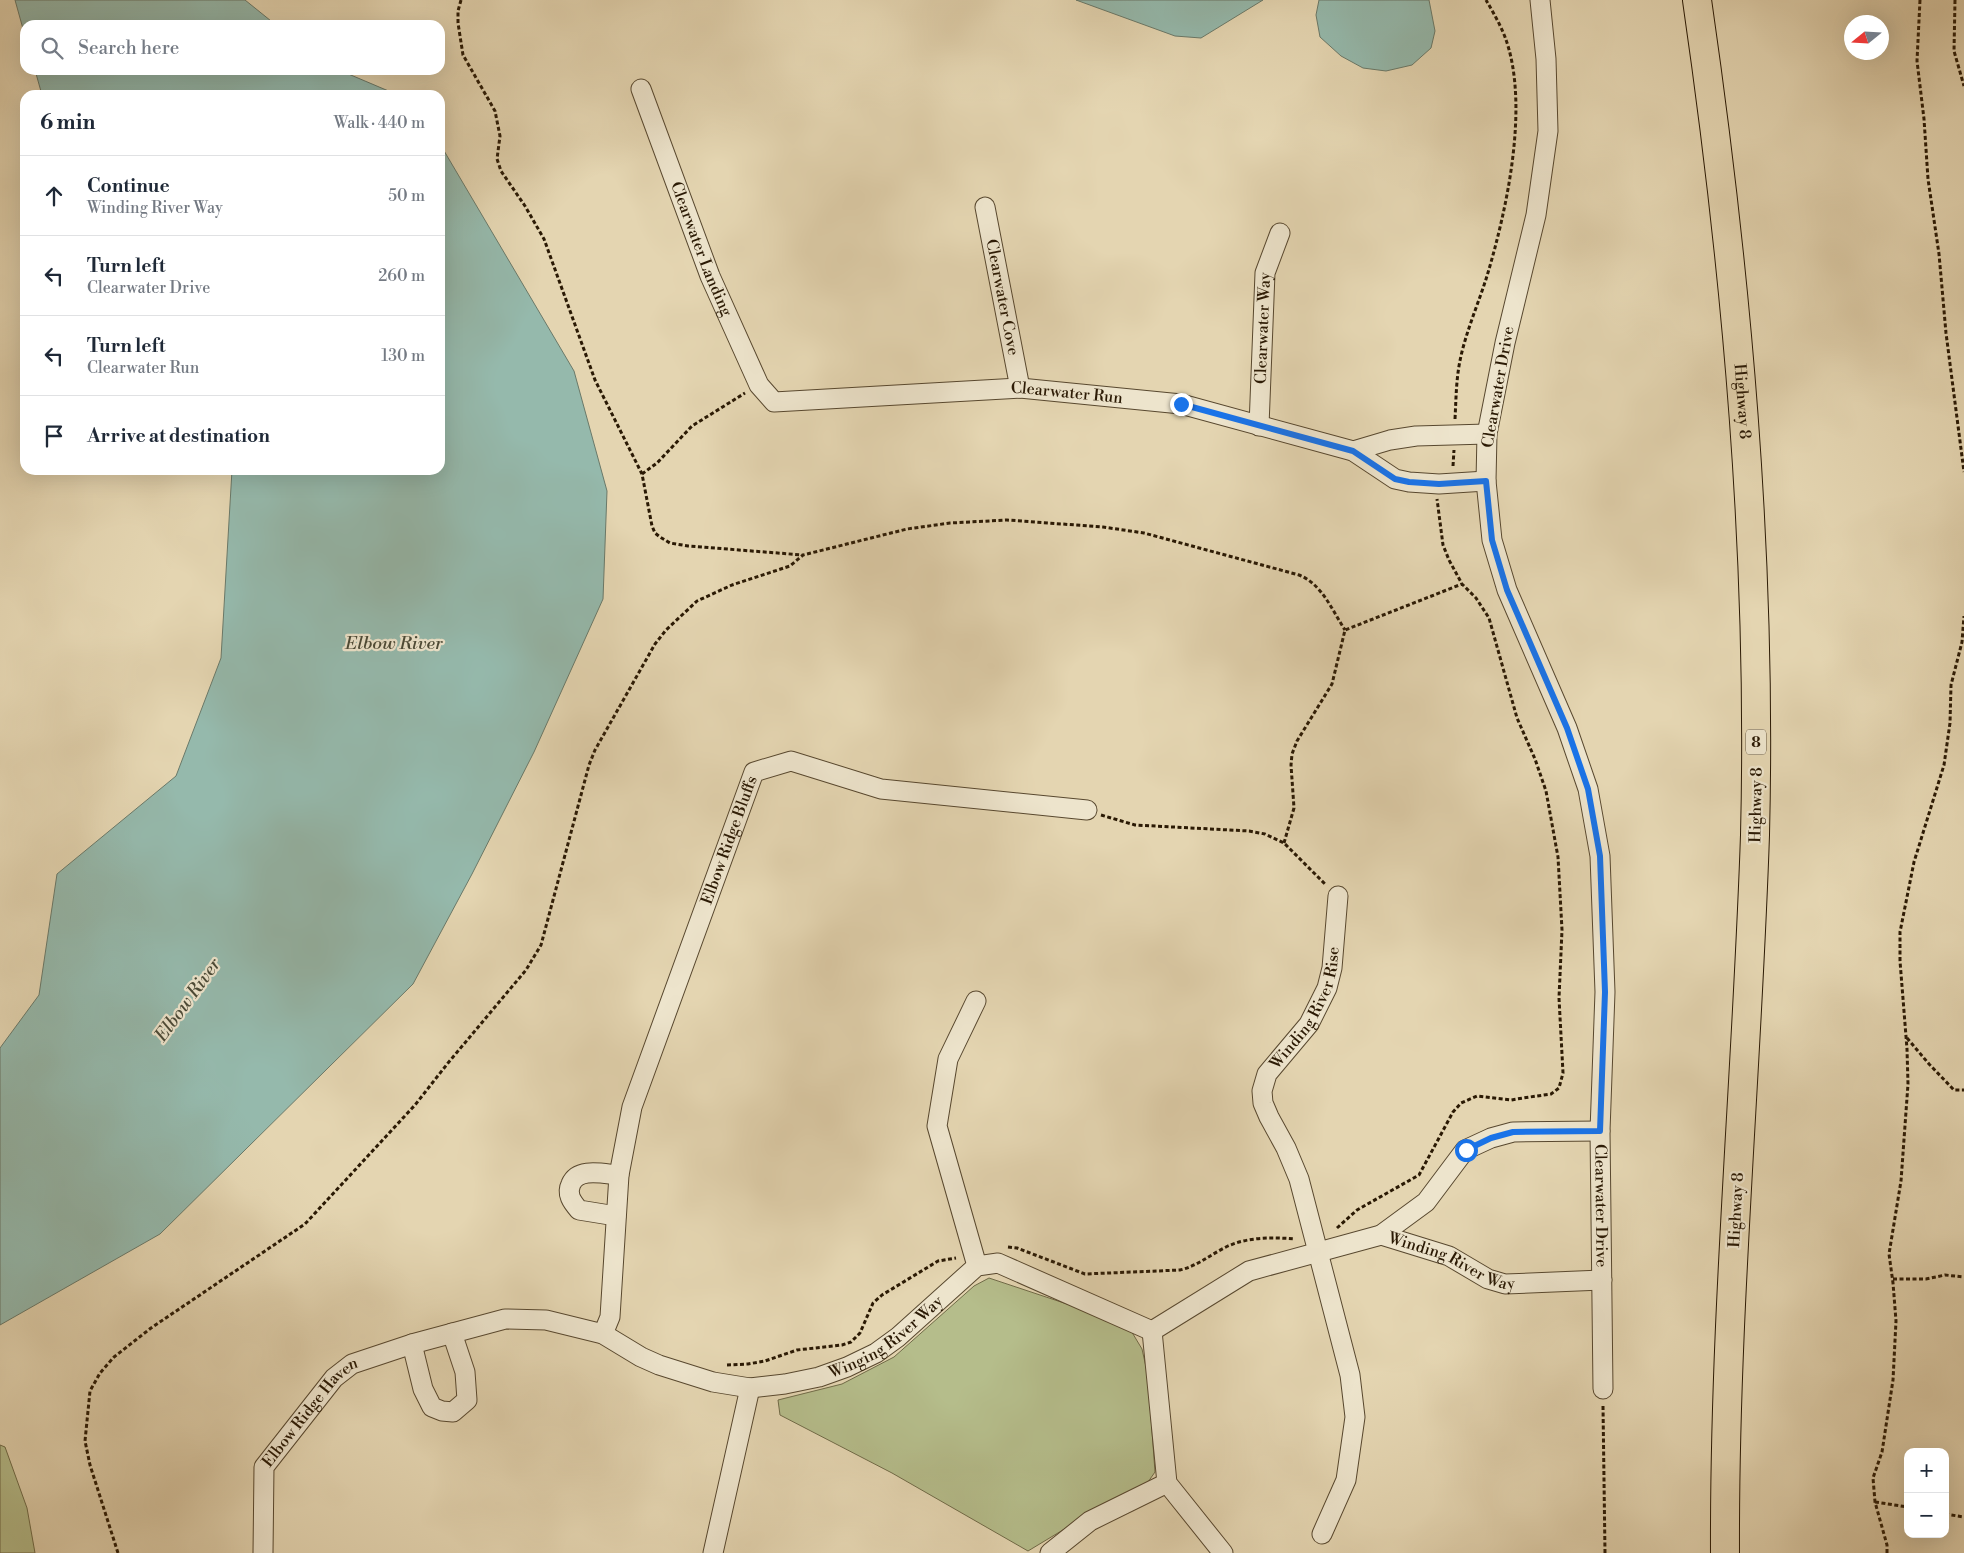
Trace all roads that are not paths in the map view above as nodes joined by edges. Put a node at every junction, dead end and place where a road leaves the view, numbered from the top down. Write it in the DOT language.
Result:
graph roads {
  1 [pos="1540,0"];
  2 [pos="1697,0"];
  3 [pos="641,89"];
  4 [pos="985,207"];
  5 [pos="1280,233"];
  6 [pos="1020,388"];
  7 [pos="774,402"];
  8 [pos="1259,426"];
  9 [pos="1487,434"];
  10 [pos="1353,451"];
  11 [pos="1486,481"];
  12 [pos="1086,810"];
  13 [pos="1338,896"];
  14 [pos="976,1001"];
  15 [pos="1600,1131"];
  16 [pos="619,1175"];
  17 [pos="616,1216"];
  18 [pos="1382,1235"];
  19 [pos="1319,1252"];
  20 [pos="977,1266"];
  21 [pos="1602,1280"];
  22 [pos="1152,1331"];
  23 [pos="452,1332"];
  24 [pos="603,1334"];
  25 [pos="412,1344"];
  26 [pos="750,1388"];
  27 [pos="1603,1389"];
  28 [pos="1167,1483"];
  29 [pos="1322,1534"];
  30 [pos="263,1553"];
  31 [pos="713,1553"];
  32 [pos="1050,1553"];
  33 [pos="1223,1553"];
  34 [pos="1725,1553"];
  1 -- 9 [label="street, Clearwater Drive"];
  2 -- 34 [label="main road, Highway 8 / 8"];
  3 -- 7 [label="street, Clearwater Landing"];
  4 -- 6 [label="street, Clearwater Cove"];
  5 -- 8 [label="street, Clearwater Way"];
  6 -- 7 [label="street, Clearwater Run"];
  6 -- 8 [label="street, Clearwater Run"];
  8 -- 10 [label="street, Clearwater Run"];
  9 -- 10 [label="street"];
  9 -- 11 [label="street, Clearwater Drive"];
  10 -- 11 [label="street, Clearwater Run"];
  11 -- 15 [label="street, Clearwater Drive"];
  12 -- 16 [label="street, Elbow Ridge Bluffs"];
  13 -- 19 [label="street, Winding River Rise"];
  14 -- 20 [label="street"];
  15 -- 18 [label="street, Winding River Way"];
  15 -- 21 [label="street, Clearwater Drive"];
  16 -- 17 [label="street, Elbow Ridge Bluffs"];
  16 -- 17 [label="street"];
  17 -- 24 [label="street, Elbow Ridge Bluffs"];
  18 -- 19 [label="street"];
  18 -- 21 [label="street, Winding River Way"];
  19 -- 22 [label="street"];
  19 -- 29 [label="street, Winding River Rise"];
  20 -- 22 [label="street"];
  20 -- 26 [label="street, Winging River Way"];
  21 -- 27 [label="street, Clearwater Drive"];
  22 -- 28 [label="street"];
  23 -- 24 [label="street, Elbow Ridge Haven"];
  23 -- 25 [label="street, Elbow Ridge Haven"];
  23 -- 25 [label="street"];
  24 -- 26 [label="street, Winging River Way"];
  25 -- 30 [label="street, Elbow Ridge Haven"];
  26 -- 31 [label="street"];
  28 -- 32 [label="street"];
  28 -- 33 [label="street"];
}
